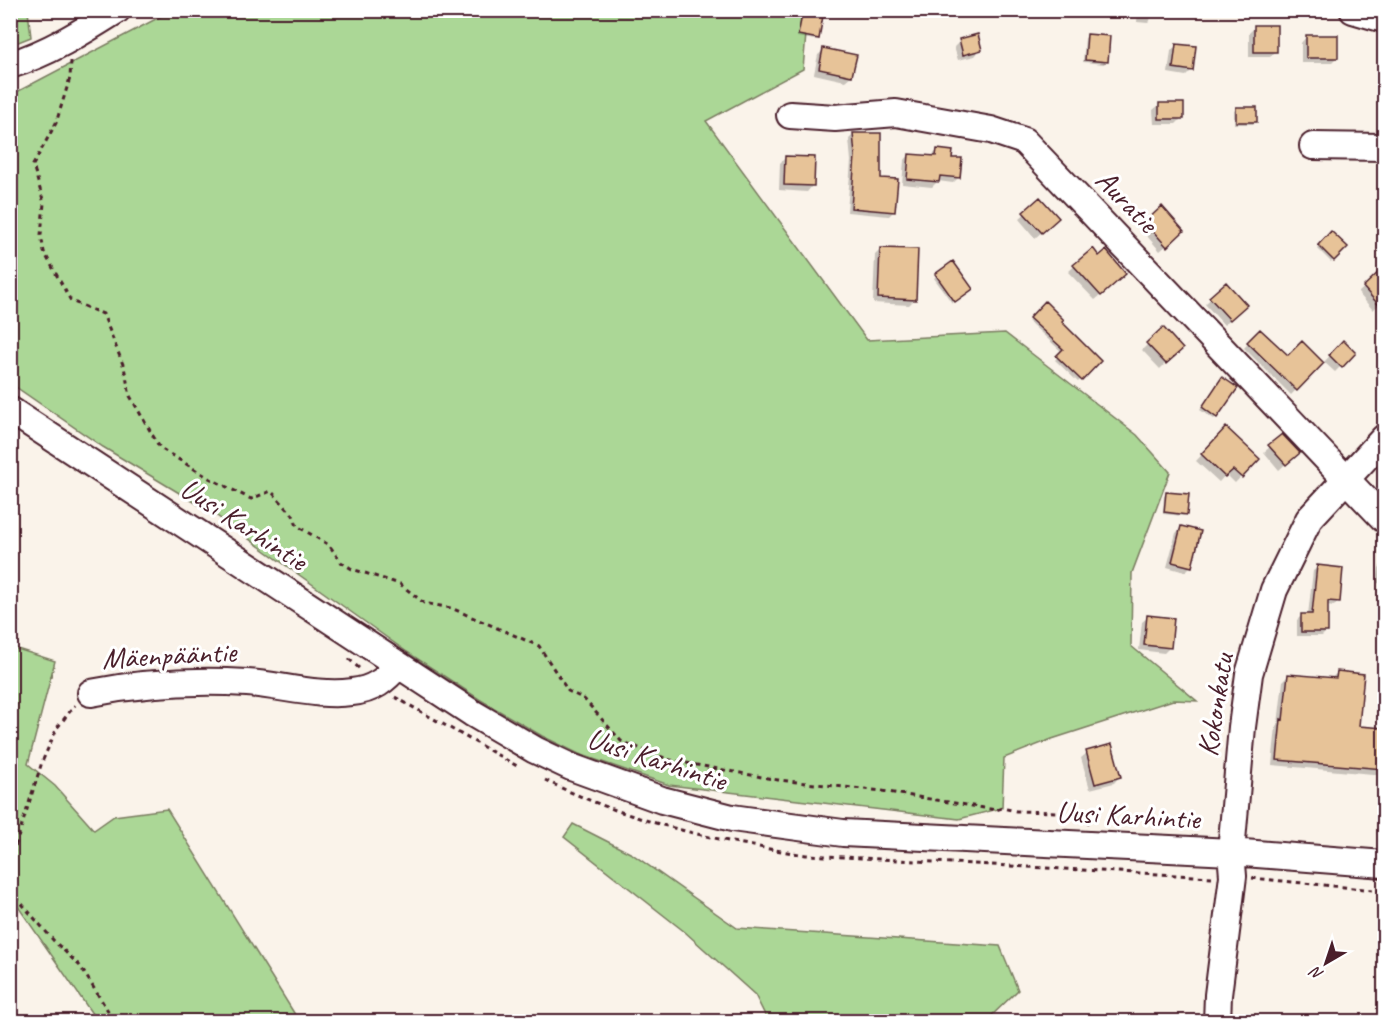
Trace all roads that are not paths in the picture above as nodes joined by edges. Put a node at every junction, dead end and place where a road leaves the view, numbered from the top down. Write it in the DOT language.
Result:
graph roads {
  1 [pos="117,10"];
  2 [pos="1353,10"];
  3 [pos="1384,19"];
  4 [pos="10,65"];
  5 [pos="790,115"];
  6 [pos="1313,146"];
  7 [pos="1384,147"];
  8 [pos="10,410"];
  9 [pos="1384,438"];
  10 [pos="1346,479"];
  11 [pos="1384,519"];
  12 [pos="398,665"];
  13 [pos="90,693"];
  14 [pos="1232,864"];
  15 [pos="1384,864"];
  16 [pos="1217,1022"];
  1 -- 4 [label="street"];
  2 -- 3 [label="street"];
  5 -- 10 [label="street, Auratie"];
  6 -- 7 [label="street"];
  8 -- 12 [label="street, Uusi Karhintie"];
  9 -- 10 [label="street, Kokonkatu"];
  10 -- 11 [label="street, Auratie"];
  10 -- 14 [label="street, Kokonkatu"];
  12 -- 13 [label="street, Mäenpääntie"];
  12 -- 14 [label="street, Uusi Karhintie"];
  14 -- 15 [label="street, Uusi Karhintie"];
  14 -- 16 [label="street, Kokonkatu"];
}
